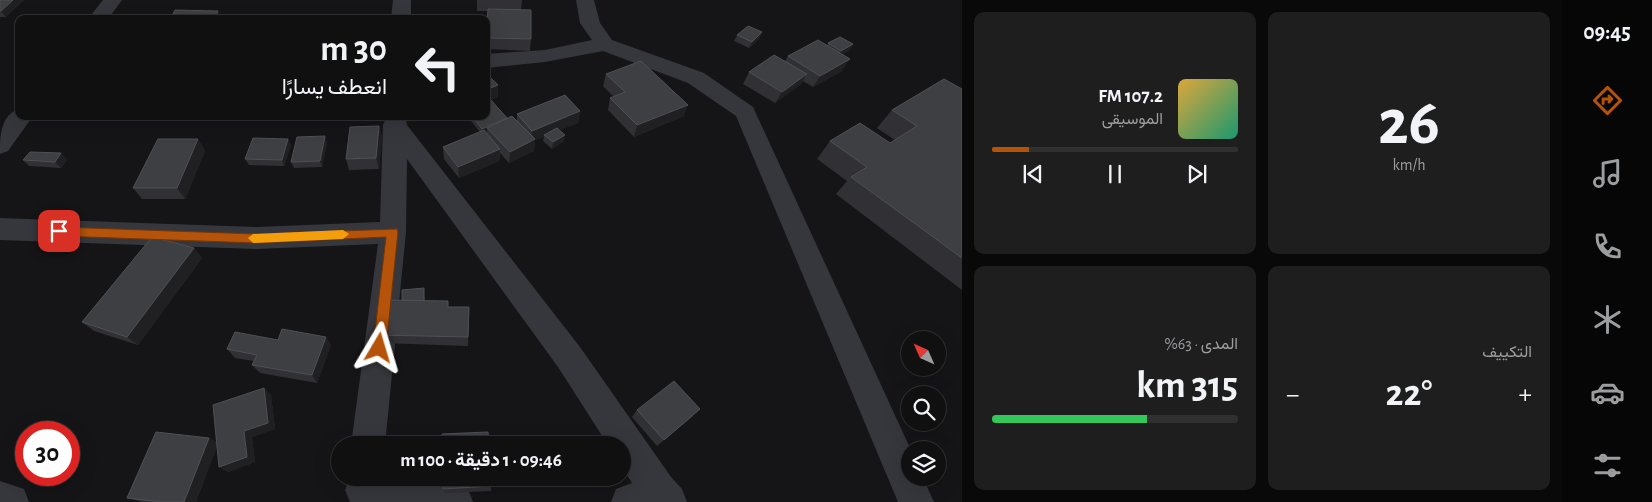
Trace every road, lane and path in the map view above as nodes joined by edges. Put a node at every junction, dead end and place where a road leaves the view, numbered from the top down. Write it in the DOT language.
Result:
graph roads {
  1 [pos="113,0"];
  2 [pos="402,0"];
  3 [pos="584,0"];
  4 [pos="101,15"];
  5 [pos="401,15"];
  6 [pos="605,44"];
  7 [pos="490,62"];
  8 [pos="19,120"];
  9 [pos="396,121"];
  10 [pos="0,145"];
  11 [pos="0,229"];
  12 [pos="393,232"];
  13 [pos="369,436"];
  14 [pos="362,490"];
  15 [pos="652,498"];
  16 [pos="0,499"];
  17 [pos="11,502"];
  18 [pos="455,502"];
  19 [pos="916,502"];
  1 -- 4 [label="street"];
  2 -- 5 [label="street"];
  3 -- 6 [label="street"];
  6 -- 7 [label="street"];
  6 -- 19 [label="street"];
  8 -- 10 [label="street"];
  9 -- 12 [label="street"];
  9 -- 15 [label="street"];
  11 -- 12 [label="street"];
  12 -- 13 [label="street"];
  14 -- 18 [label="street"];
  16 -- 17 [label="street"];
}
